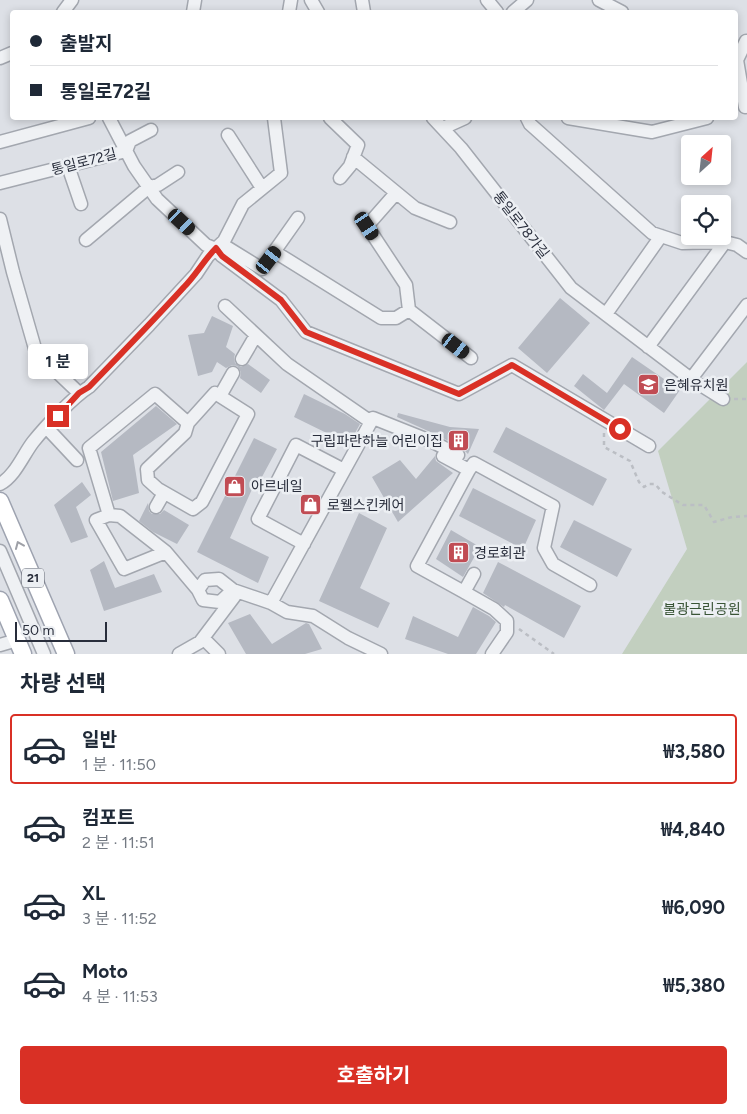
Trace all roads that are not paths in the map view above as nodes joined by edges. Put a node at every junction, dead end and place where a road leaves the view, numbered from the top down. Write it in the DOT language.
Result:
graph roads {
  1 [pos="487,0"];
  2 [pos="527,0"];
  3 [pos="598,0"];
  4 [pos="495,10"];
  5 [pos="515,10"];
  6 [pos="618,10"];
  7 [pos="746,40"];
  8 [pos="738,58"];
  9 [pos="738,70"];
  10 [pos="742,108"];
  11 [pos="82,120"];
  12 [pos="110,120"];
  13 [pos="274,120"];
  14 [pos="332,120"];
  15 [pos="435,120"];
  16 [pos="461,120"];
  17 [pos="528,120"];
  18 [pos="595,120"];
  19 [pos="699,120"];
  20 [pos="443,128"];
  21 [pos="151,130"];
  22 [pos="228,135"];
  23 [pos="0,142"];
  24 [pos="126,151"];
  25 [pos="353,157"];
  26 [pos="68,166"];
  27 [pos="178,172"];
  28 [pos="340,178"];
  29 [pos="0,184"];
  30 [pos="149,187"];
  31 [pos="262,188"];
  32 [pos="396,193"];
  33 [pos="80,204"];
  34 [pos="298,218"];
  35 [pos="0,220"];
  36 [pos="450,222"];
  37 [pos="661,236"];
  38 [pos="86,240"];
  39 [pos="681,243"];
  40 [pos="731,244"];
  41 [pos="723,245"];
  42 [pos="216,248"];
  43 [pos="275,252"];
  44 [pos="747,252"];
  45 [pos="747,305"];
  46 [pos="225,306"];
  47 [pos="409,310"];
  48 [pos="606,314"];
  49 [pos="256,335"];
  50 [pos="648,347"];
  51 [pos="471,358"];
  52 [pos="242,359"];
  53 [pos="233,374"];
  54 [pos="691,379"];
  55 [pos="79,393"];
  56 [pos="220,396"];
  57 [pos="723,399"];
  58 [pos="370,422"];
  59 [pos="188,423"];
  60 [pos="47,428"];
  61 [pos="649,446"];
  62 [pos="439,454"];
  63 [pos="458,455"];
  64 [pos="77,460"];
  65 [pos="344,470"];
  66 [pos="469,470"];
  67 [pos="0,484"];
  68 [pos="164,493"];
  69 [pos="0,501"];
  70 [pos="156,506"];
  71 [pos="109,515"];
  72 [pos="304,544"];
  73 [pos="0,551"];
  74 [pos="166,552"];
  75 [pos="474,574"];
  76 [pos="590,585"];
  77 [pos="198,590"];
  78 [pos="233,590"];
  79 [pos="464,592"];
  80 [pos="0,600"];
  81 [pos="271,603"];
  82 [pos="203,638"];
  83 [pos="0,645"];
  84 [pos="20,647"];
  85 [pos="44,654"];
  86 [pos="66,654"];
  87 [pos="179,654"];
  88 [pos="219,654"];
  89 [pos="381,654"];
  90 [pos="492,654"];
  1 -- 4 [label="street"];
  2 -- 5 [label="street"];
  3 -- 6 [label="street"];
  7 -- 8 [label="street"];
  9 -- 10 [label="street"];
  11 -- 23 [label="street"];
  12 -- 24 [label="street"];
  13 -- 31 [label="street"];
  14 -- 25 [label="street"];
  15 -- 20 [label="street, 통일로78가길"];
  16 -- 20 [label="street"];
  17 -- 37 [label="street"];
  18 -- 19 [label="street"];
  20 -- 48 [label="street, 통일로78가길"];
  21 -- 24 [label="street"];
  22 -- 31 [label="street"];
  24 -- 26 [label="street, 통일로72길"];
  24 -- 30 [label="street, 통일로72길"];
  25 -- 28 [label="street"];
  25 -- 32 [label="street"];
  26 -- 29 [label="street, 통일로72길"];
  26 -- 33 [label="street"];
  27 -- 30 [label="street"];
  30 -- 38 [label="street"];
  30 -- 42 [label="street, 통일로72길"];
  31 -- 42 [label="street"];
  32 -- 36 [label="street"];
  32 -- 47 [label="street"];
  34 -- 43 [label="street, 통일로72길"];
  35 -- 55 [label="street"];
  37 -- 39 [label="street"];
  37 -- 48 [label="street"];
  40 -- 44 [label="street"];
  41 -- 50 [label="street"];
  42 -- 43 [label="street, 통일로72길"];
  42 -- 55 [label="street"];
  42 -- 61 [label="street, 통일로72길"];
  43 -- 47 [label="street"];
  45 -- 54 [label="street"];
  46 -- 49 [label="street"];
  47 -- 51 [label="street"];
  48 -- 50 [label="street, 통일로78가길"];
  49 -- 52 [label="street"];
  49 -- 58 [label="street"];
  50 -- 54 [label="street, 통일로78가길"];
  53 -- 56 [label="street"];
  54 -- 57 [label="street, 통일로78가길"];
  55 -- 60 [label="street"];
  56 -- 59 [label="street"];
  56 -- 68 [label="street"];
  58 -- 63 [label="street"];
  58 -- 65 [label="street"];
  59 -- 68 [label="street"];
  59 -- 71 [label="street"];
  60 -- 64 [label="street"];
  60 -- 67 [label="street"];
  62 -- 66 [label="street"];
  65 -- 72 [label="street"];
  65 -- 72 [label="street"];
  66 -- 76 [label="street"];
  66 -- 79 [label="street"];
  68 -- 70 [label="street"];
  86 -- 69 [label="main road, 21, one-way"];
  71 -- 74 [label="street"];
  71 -- 74 [label="street"];
  72 -- 81 [label="street"];
  73 -- 85 [label="street"];
  74 -- 77 [label="street"];
  75 -- 79 [label="street"];
  77 -- 78 [label="street"];
  77 -- 78 [label="street"];
  78 -- 81 [label="street"];
  78 -- 82 [label="street"];
  79 -- 90 [label="street"];
  80 -- 84 [label="main road"];
  81 -- 89 [label="street"];
  82 -- 87 [label="street"];
  82 -- 88 [label="street"];
  83 -- 84 [label="street"];
}
